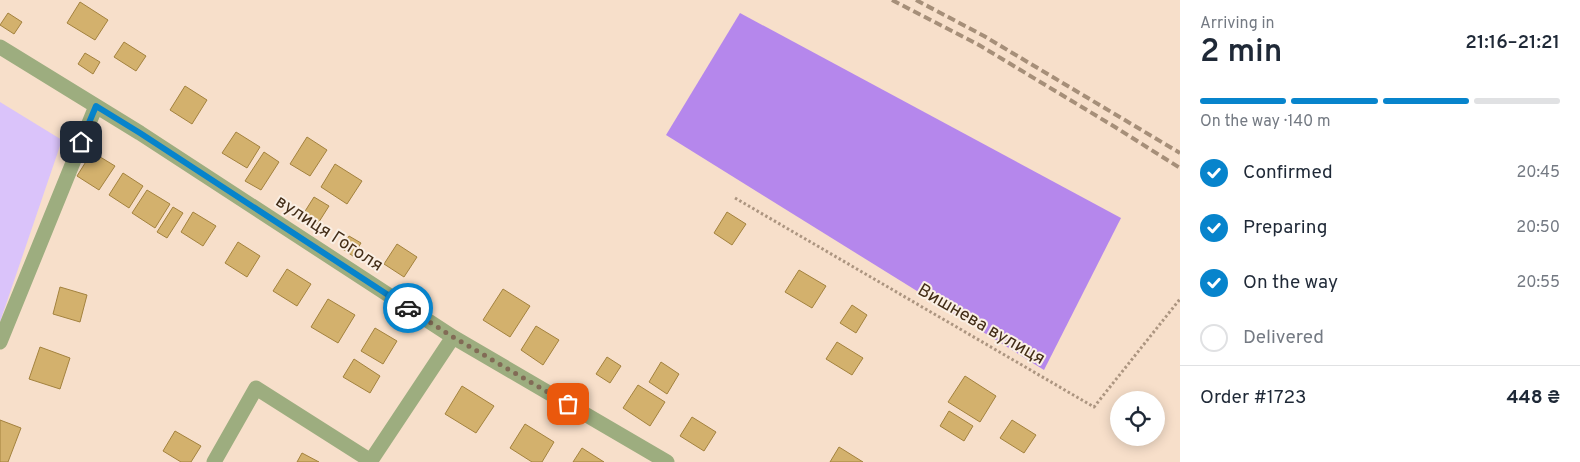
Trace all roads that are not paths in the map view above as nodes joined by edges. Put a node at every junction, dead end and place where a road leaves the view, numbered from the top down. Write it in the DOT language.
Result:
graph roads {
  1 [pos="0,47"];
  2 [pos="96,106"];
  3 [pos="453,337"];
  4 [pos="0,342"];
  5 [pos="371,461"];
  6 [pos="214,462"];
  7 [pos="667,462"];
  1 -- 2 [label="street, вулиця Гоголя"];
  2 -- 3 [label="street, вулиця Гоголя"];
  2 -- 4 [label="street"];
  3 -- 5 [label="street"];
  3 -- 7 [label="street, вулиця Гоголя"];
  5 -- 6 [label="street"];
}
